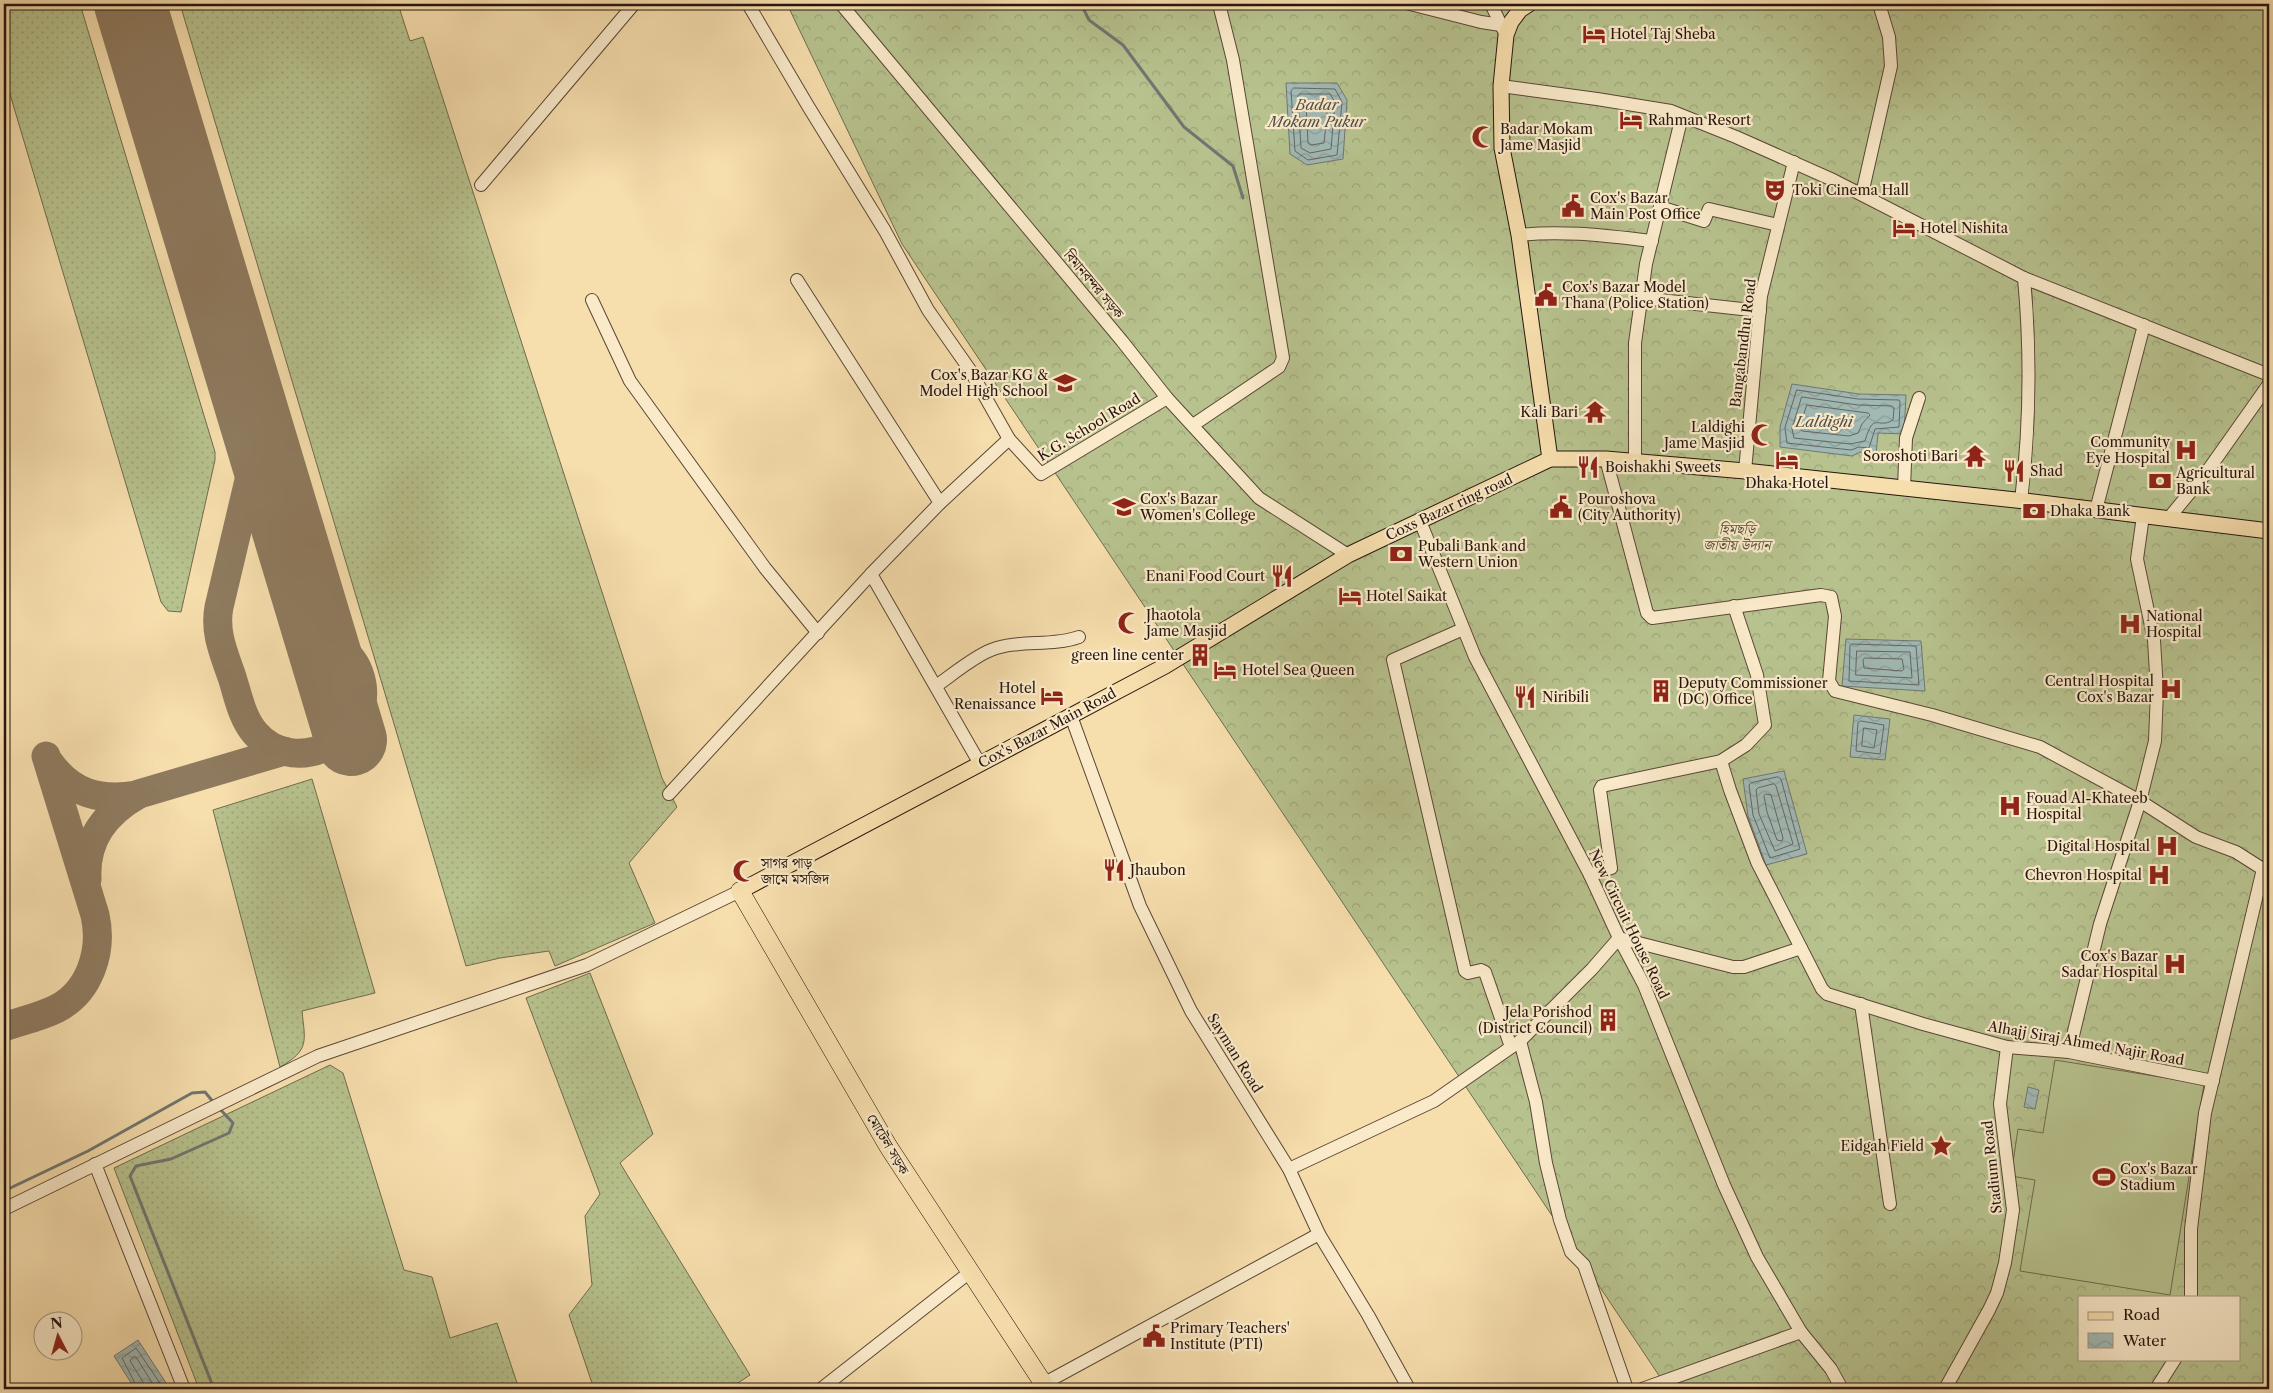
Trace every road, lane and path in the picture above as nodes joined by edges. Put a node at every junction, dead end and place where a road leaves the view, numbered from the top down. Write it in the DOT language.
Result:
graph roads {
  1 [pos="634,4"];
  2 [pos="748,4"];
  3 [pos="841,4"];
  4 [pos="1219,4"];
  5 [pos="1410,4"];
  6 [pos="1491,4"];
  7 [pos="1529,4"];
  8 [pos="1879,4"];
  9 [pos="1504,30"];
  10 [pos="1501,86"];
  11 [pos="1682,116"];
  12 [pos="1794,162"];
  13 [pos="481,185"];
  14 [pos="1862,194"];
  15 [pos="1660,207"];
  16 [pos="1778,225"];
  17 [pos="1519,235"];
  18 [pos="1652,241"];
  19 [pos="2024,278"];
  20 [pos="797,280"];
  21 [pos="1642,298"];
  22 [pos="592,300"];
  23 [pos="1760,311"];
  24 [pos="2144,325"];
  25 [pos="2269,375"];
  26 [pos="2269,384"];
  27 [pos="1167,398"];
  28 [pos="1918,398"];
  29 [pos="1193,424"];
  30 [pos="1010,439"];
  31 [pos="1550,459"];
  32 [pos="1606,459"];
  33 [pos="1635,461"];
  34 [pos="1745,471"];
  35 [pos="1904,488"];
  36 [pos="2021,501"];
  37 [pos="940,503"];
  38 [pos="2096,510"];
  39 [pos="2144,516"];
  40 [pos="2168,519"];
  41 [pos="1420,521"];
  42 [pos="2269,531"];
  43 [pos="1348,555"];
  44 [pos="871,574"];
  45 [pos="1734,606"];
  46 [pos="1463,629"];
  47 [pos="818,634"];
  48 [pos="1079,637"];
  49 [pos="936,686"];
  50 [pos="1071,716"];
  51 [pos="1721,761"];
  52 [pos="980,764"];
  53 [pos="669,794"];
  54 [pos="2140,801"];
  55 [pos="2267,868"];
  56 [pos="1590,876"];
  57 [pos="740,891"];
  58 [pos="1619,938"];
  59 [pos="1801,948"];
  60 [pos="1861,1004"];
  61 [pos="1515,1044"];
  62 [pos="2007,1047"];
  63 [pos="2069,1052"];
  64 [pos="2213,1081"];
  65 [pos="95,1164"];
  66 [pos="1289,1169"];
  67 [pos="1890,1204"];
  68 [pos="4,1209"];
  69 [pos="1319,1234"];
  70 [pos="970,1272"];
  71 [pos="2191,1296"];
  72 [pos="1801,1332"];
  73 [pos="2174,1360"];
  74 [pos="1045,1387"];
  75 [pos="184,1389"];
  76 [pos="821,1389"];
  77 [pos="1409,1389"];
  78 [pos="1627,1389"];
  79 [pos="1642,1389"];
  80 [pos="1842,1389"];
  81 [pos="1945,1389"];
  82 [pos="2156,1389"];
  1 -- 13 [label="street"];
  2 -- 30 [label="street"];
  3 -- 27 [label="street, বিমানবন্দর সড়ক"];
  4 -- 29 [label="street"];
  5 -- 9 [label="street"];
  6 -- 9 [label="street"];
  7 -- 9 [label="main road"];
  8 -- 14 [label="street"];
  9 -- 10 [label="main road"];
  10 -- 11 [label="street"];
  10 -- 17 [label="main road"];
  11 -- 12 [label="street"];
  11 -- 15 [label="street"];
  12 -- 14 [label="street"];
  12 -- 16 [label="street, Bangabandhu Road"];
  14 -- 19 [label="street"];
  15 -- 16 [label="street"];
  15 -- 18 [label="street"];
  16 -- 23 [label="street, Bangabandhu Road"];
  17 -- 18 [label="street"];
  17 -- 31 [label="main road"];
  18 -- 21 [label="street"];
  19 -- 24 [label="street"];
  19 -- 36 [label="street"];
  20 -- 37 [label="street"];
  21 -- 23 [label="street"];
  21 -- 33 [label="street"];
  22 -- 47 [label="street"];
  23 -- 34 [label="street, Bangabandhu Road"];
  24 -- 25 [label="street"];
  24 -- 38 [label="street"];
  26 -- 40 [label="street"];
  27 -- 29 [label="street, বিমানবন্দর সড়ক"];
  27 -- 30 [label="street, K.G. School Road"];
  28 -- 35 [label="street"];
  29 -- 43 [label="street, বিমানবন্দর সড়ক"];
  30 -- 37 [label="street"];
  31 -- 32 [label="main road"];
  31 -- 41 [label="main road, Coxs Bazar ring road"];
  32 -- 33 [label="main road"];
  32 -- 45 [label="street"];
  33 -- 34 [label="main road"];
  34 -- 35 [label="main road"];
  35 -- 36 [label="main road"];
  36 -- 38 [label="main road"];
  37 -- 44 [label="street"];
  38 -- 39 [label="main road"];
  39 -- 40 [label="main road"];
  39 -- 54 [label="street"];
  40 -- 42 [label="main road"];
  41 -- 43 [label="main road, Coxs Bazar ring road"];
  41 -- 46 [label="street, New Circuit House Road"];
  43 -- 50 [label="main road, Cox's Bazar Main Road"];
  44 -- 47 [label="street"];
  44 -- 49 [label="street"];
  45 -- 51 [label="street"];
  45 -- 54 [label="street"];
  46 -- 56 [label="street, New Circuit House Road"];
  46 -- 61 [label="street"];
  47 -- 53 [label="street"];
  48 -- 49 [label="street"];
  49 -- 52 [label="street"];
  50 -- 52 [label="main road, Cox's Bazar Main Road"];
  50 -- 66 [label="street, Sayman Road"];
  51 -- 56 [label="street"];
  51 -- 59 [label="street, Alhajj Siraj Ahmed Najir Road"];
  52 -- 57 [label="main road, Cox's Bazar Main Road"];
  54 -- 55 [label="street"];
  54 -- 63 [label="street"];
  55 -- 64 [label="street"];
  56 -- 58 [label="street, New Circuit House Road"];
  57 -- 65 [label="street"];
  57 -- 70 [label="highway, মোটেল সড়ক"];
  58 -- 59 [label="street"];
  58 -- 61 [label="street"];
  58 -- 72 [label="street, New Circuit House Road"];
  59 -- 60 [label="street, Alhajj Siraj Ahmed Najir Road"];
  60 -- 62 [label="street, Alhajj Siraj Ahmed Najir Road"];
  60 -- 67 [label="street"];
  61 -- 66 [label="street"];
  61 -- 78 [label="street"];
  62 -- 63 [label="street, Alhajj Siraj Ahmed Najir Road"];
  62 -- 81 [label="street, Stadium Road"];
  63 -- 64 [label="street, Alhajj Siraj Ahmed Najir Road"];
  64 -- 71 [label="street"];
  65 -- 68 [label="street"];
  65 -- 75 [label="street"];
  66 -- 69 [label="street, Sayman Road"];
  69 -- 74 [label="street"];
  69 -- 77 [label="street, Sayman Road"];
  70 -- 74 [label="highway, মোটেল সড়ক"];
  70 -- 76 [label="street"];
  72 -- 79 [label="street"];
  72 -- 80 [label="street, New Circuit House Road"];
  73 -- 82 [label="street"];
}
